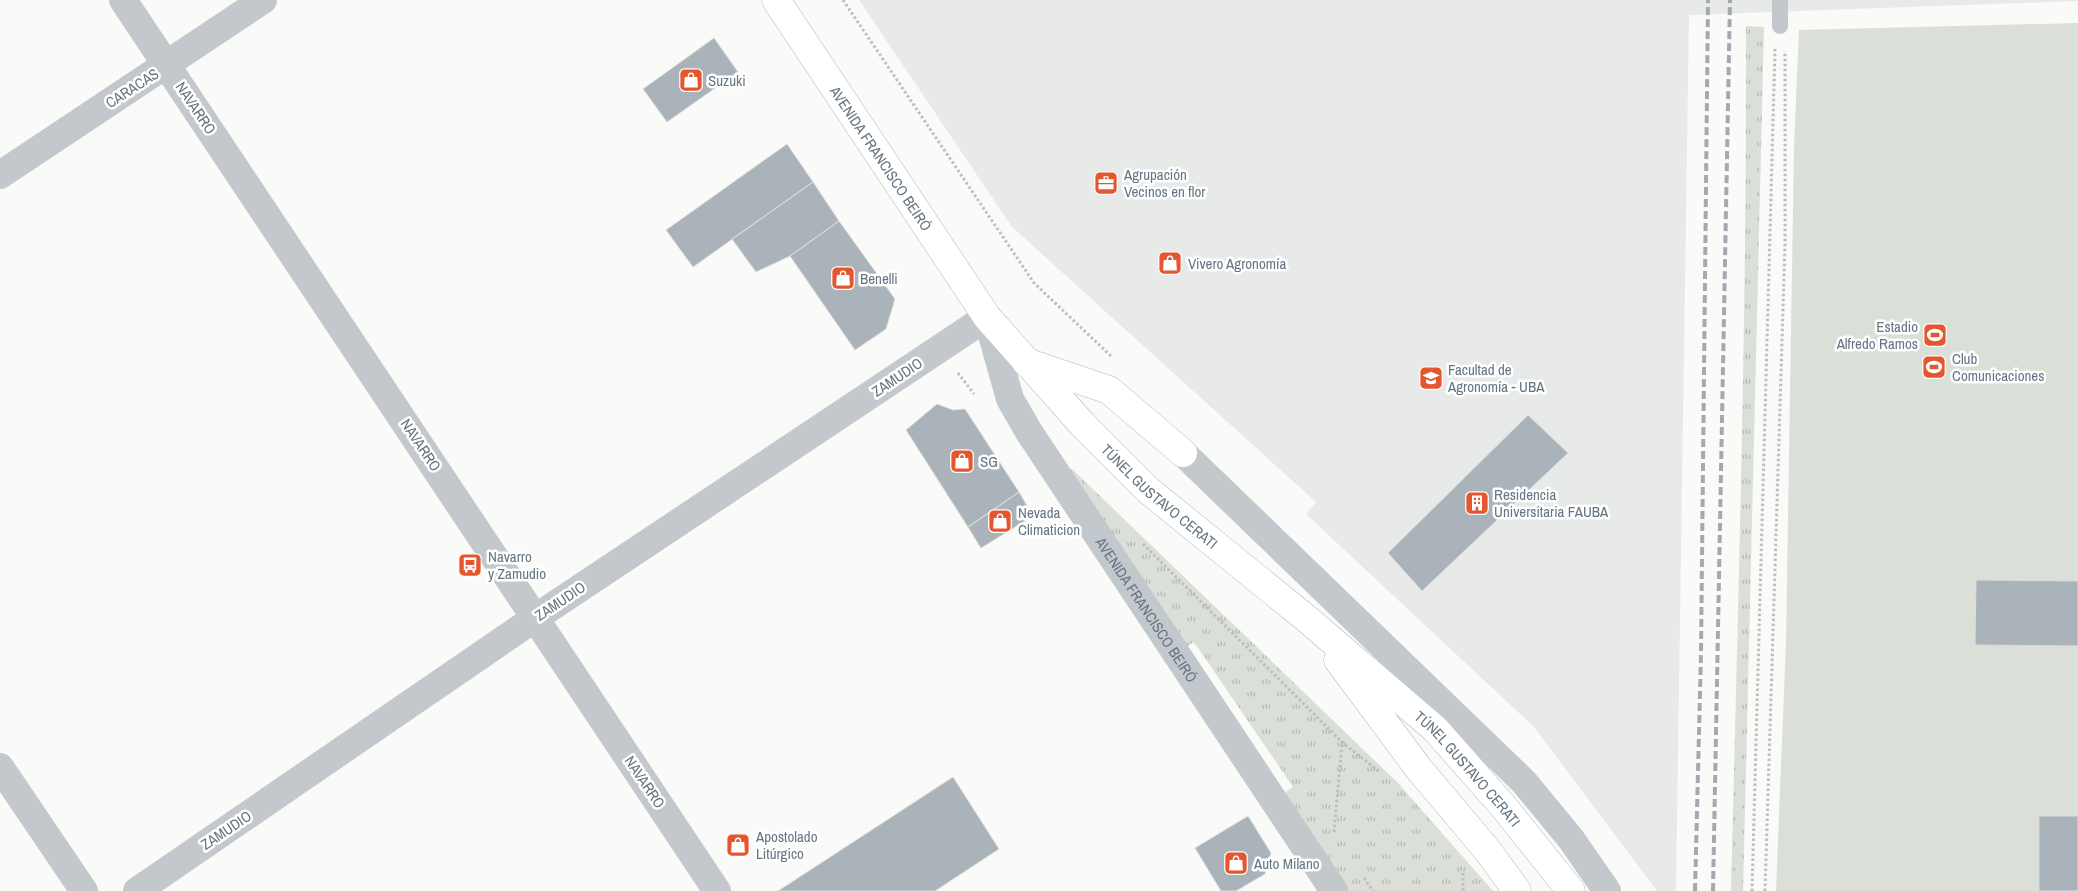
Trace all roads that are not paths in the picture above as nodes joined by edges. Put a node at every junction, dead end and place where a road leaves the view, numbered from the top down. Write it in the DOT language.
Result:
graph roads {
  1 [pos="123,0"];
  2 [pos="263,0"];
  3 [pos="776,0"];
  4 [pos="1780,0"];
  5 [pos="1780,26"];
  6 [pos="167,65"];
  7 [pos="0,175"];
  8 [pos="987,317"];
  9 [pos="1024,361"];
  10 [pos="1183,454"];
  11 [pos="535,618"];
  12 [pos="1307,619"];
  13 [pos="0,767"];
  14 [pos="1328,889"];
  15 [pos="84,891"];
  16 [pos="136,891"];
  17 [pos="717,891"];
  18 [pos="1517,891"];
  19 [pos="1571,891"];
  20 [pos="1607,891"];
  1 -- 6 [label="street, NAVARRO"];
  2 -- 6 [label="street, CARACAS"];
  3 -- 8 [label="main road, AVENIDA FRANCISCO BEIRÓ"];
  4 -- 5 [label="lane"];
  6 -- 7 [label="street, CARACAS"];
  6 -- 11 [label="street, NAVARRO"];
  8 -- 9 [label="main road, AVENIDA FRANCISCO BEIRÓ"];
  8 -- 11 [label="street, ZAMUDIO"];
  8 -- 14 [label="street, AVENIDA FRANCISCO BEIRÓ"];
  9 -- 10 [label="main road"];
  9 -- 12 [label="main road, TÚNEL GUSTAVO CERATI"];
  10 -- 20 [label="street"];
  11 -- 16 [label="street, ZAMUDIO"];
  11 -- 17 [label="street, NAVARRO"];
  12 -- 18 [label="main road, TÚNEL GUSTAVO CERATI"];
  12 -- 19 [label="main road, TÚNEL GUSTAVO CERATI"];
  13 -- 15 [label="street"];
}
